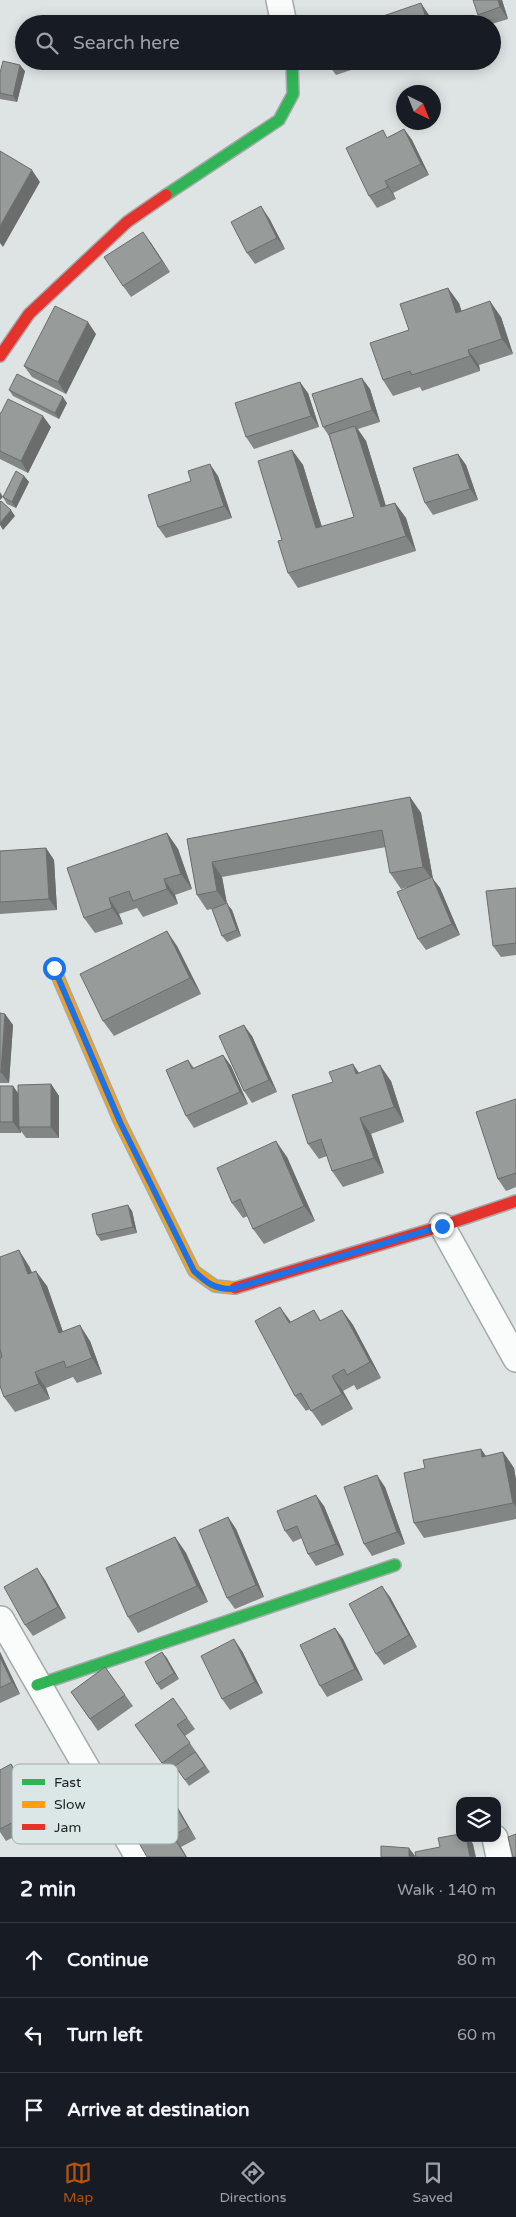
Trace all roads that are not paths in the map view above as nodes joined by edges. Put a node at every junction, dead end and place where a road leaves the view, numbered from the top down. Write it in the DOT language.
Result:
graph roads {
  1 [pos="279,0"];
  2 [pos="282,15"];
  3 [pos="292,70"];
  4 [pos="0,356"];
  5 [pos="54,968"];
  6 [pos="516,1202"];
  7 [pos="442,1226"];
  8 [pos="516,1360"];
  9 [pos="395,1565"];
  10 [pos="1,1619"];
  11 [pos="37,1685"];
  12 [pos="83,1764"];
  13 [pos="496,1842"];
  14 [pos="130,1844"];
  15 [pos="138,1857"];
  16 [pos="499,1857"];
  1 -- 2 [label="street"];
  3 -- 4 [label="street"];
  5 -- 7 [label="street"];
  6 -- 7 [label="street"];
  7 -- 8 [label="street"];
  9 -- 11 [label="street"];
  10 -- 11 [label="street"];
  11 -- 12 [label="street"];
  13 -- 16 [label="street"];
  14 -- 15 [label="street"];
}
